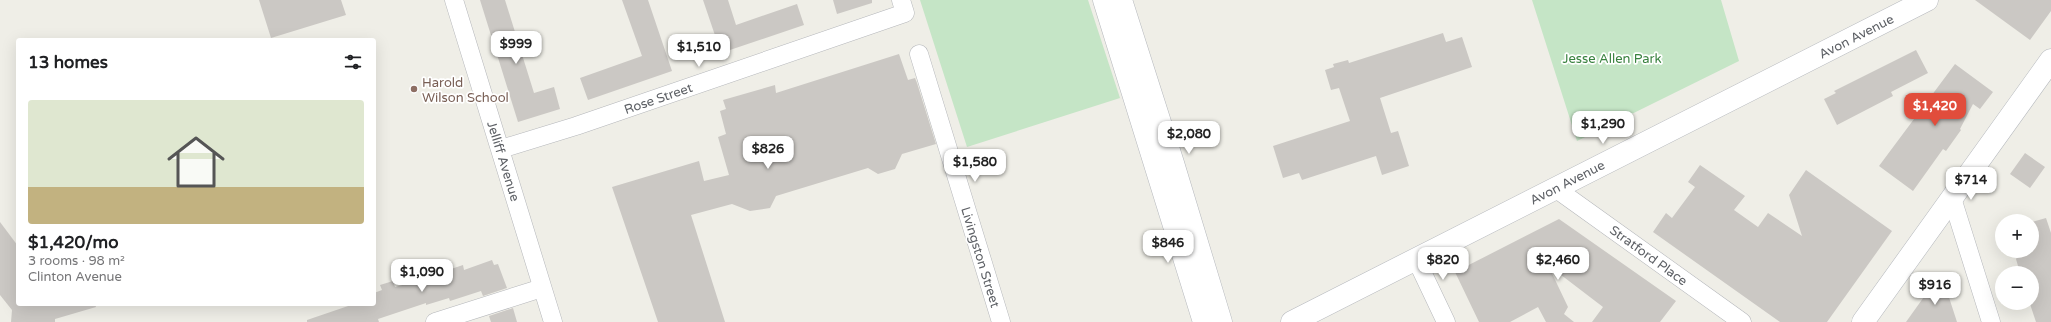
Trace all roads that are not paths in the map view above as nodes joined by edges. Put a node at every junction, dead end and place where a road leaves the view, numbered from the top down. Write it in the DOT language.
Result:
graph roads {
  1 [pos="454,0"];
  2 [pos="1104,0"];
  3 [pos="1121,0"];
  4 [pos="1927,0"];
  5 [pos="903,7"];
  6 [pos="918,54"];
  7 [pos="2051,60"];
  8 [pos="501,149"];
  9 [pos="1555,188"];
  10 [pos="1952,198"];
  11 [pos="1416,259"];
  12 [pos="542,288"];
  13 [pos="435,322"];
  14 [pos="553,322"];
  15 [pos="1000,322"];
  16 [pos="1204,322"];
  17 [pos="1221,322"];
  18 [pos="1292,322"];
  19 [pos="1446,322"];
  20 [pos="1742,322"];
  21 [pos="1863,322"];
  22 [pos="1991,322"];
  1 -- 8 [label="street, Jelliff Avenue"];
  2 -- 16 [label="main road"];
  3 -- 17 [label="main road"];
  4 -- 9 [label="main road, Avon Avenue"];
  5 -- 8 [label="street, Rose Street"];
  6 -- 15 [label="street, Livingston Street"];
  7 -- 10 [label="main road"];
  8 -- 12 [label="street, Jelliff Avenue"];
  9 -- 11 [label="main road, Avon Avenue"];
  9 -- 20 [label="street, Stratford Place"];
  10 -- 21 [label="main road"];
  10 -- 22 [label="street"];
  11 -- 18 [label="main road, Avon Avenue"];
  11 -- 19 [label="street"];
  12 -- 13 [label="street"];
  12 -- 14 [label="street, Jelliff Avenue"];
}
